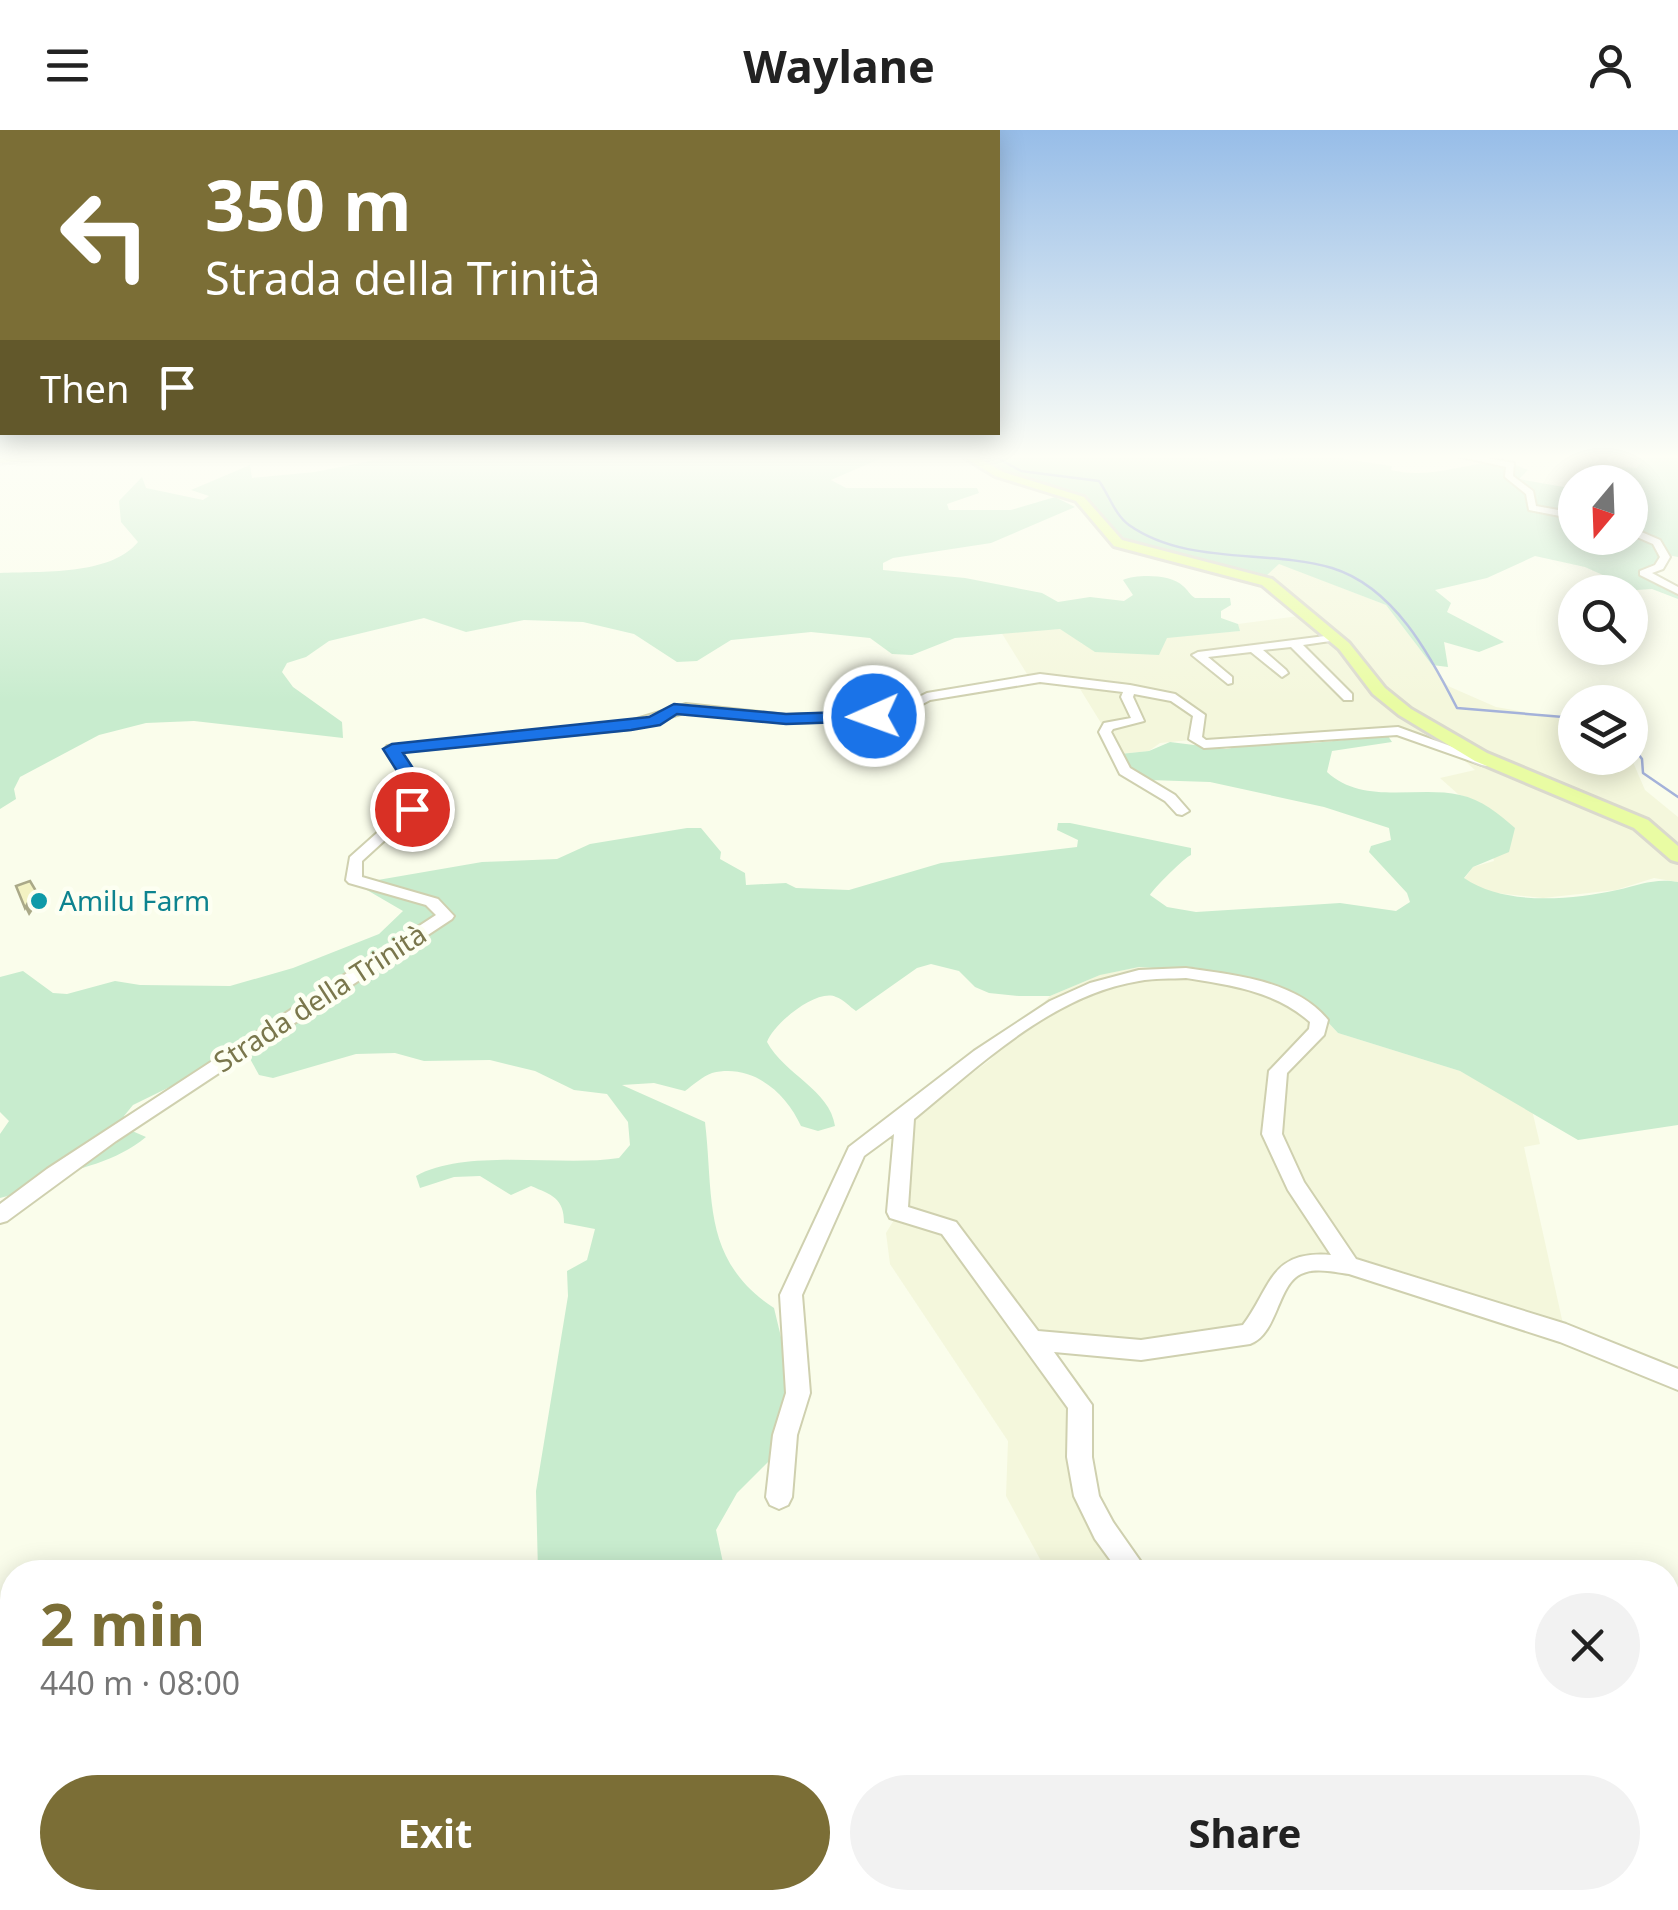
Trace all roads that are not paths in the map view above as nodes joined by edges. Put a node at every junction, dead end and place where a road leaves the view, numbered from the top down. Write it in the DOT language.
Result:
graph roads {
  1 [pos="1113,537"];
  2 [pos="1648,538"];
  3 [pos="1664,557"];
  4 [pos="1678,559"];
  5 [pos="1678,591"];
  6 [pos="1333,638"];
  7 [pos="1294,644"];
  8 [pos="1254,648"];
  9 [pos="1282,673"];
  10 [pos="1228,680"];
  11 [pos="1130,689"];
  12 [pos="1348,696"];
  13 [pos="1507,768"];
  14 [pos="1182,811"];
  15 [pos="1678,856"];
  16 [pos="905,1116"];
  17 [pos="0,1215"];
  18 [pos="1349,1265"];
  19 [pos="1034,1340"];
  20 [pos="1678,1380"];
  21 [pos="779,1497"];
  22 [pos="1125,1560"];
  1 -- 6 [label="main road"];
  2 -- 3 [label="street"];
  3 -- 4 [label="street"];
  3 -- 5 [label="street"];
  6 -- 7 [label="street"];
  6 -- 13 [label="main road"];
  7 -- 8 [label="street"];
  7 -- 12 [label="street"];
  8 -- 9 [label="street"];
  8 -- 10 [label="street"];
  11 -- 13 [label="street, Strada della Trinità"];
  11 -- 14 [label="street"];
  11 -- 17 [label="street, Strada della Trinità"];
  13 -- 15 [label="main road"];
  16 -- 18 [label="street"];
  16 -- 19 [label="street"];
  16 -- 21 [label="street"];
  18 -- 19 [label="street"];
  18 -- 20 [label="street"];
  19 -- 22 [label="street"];
}
